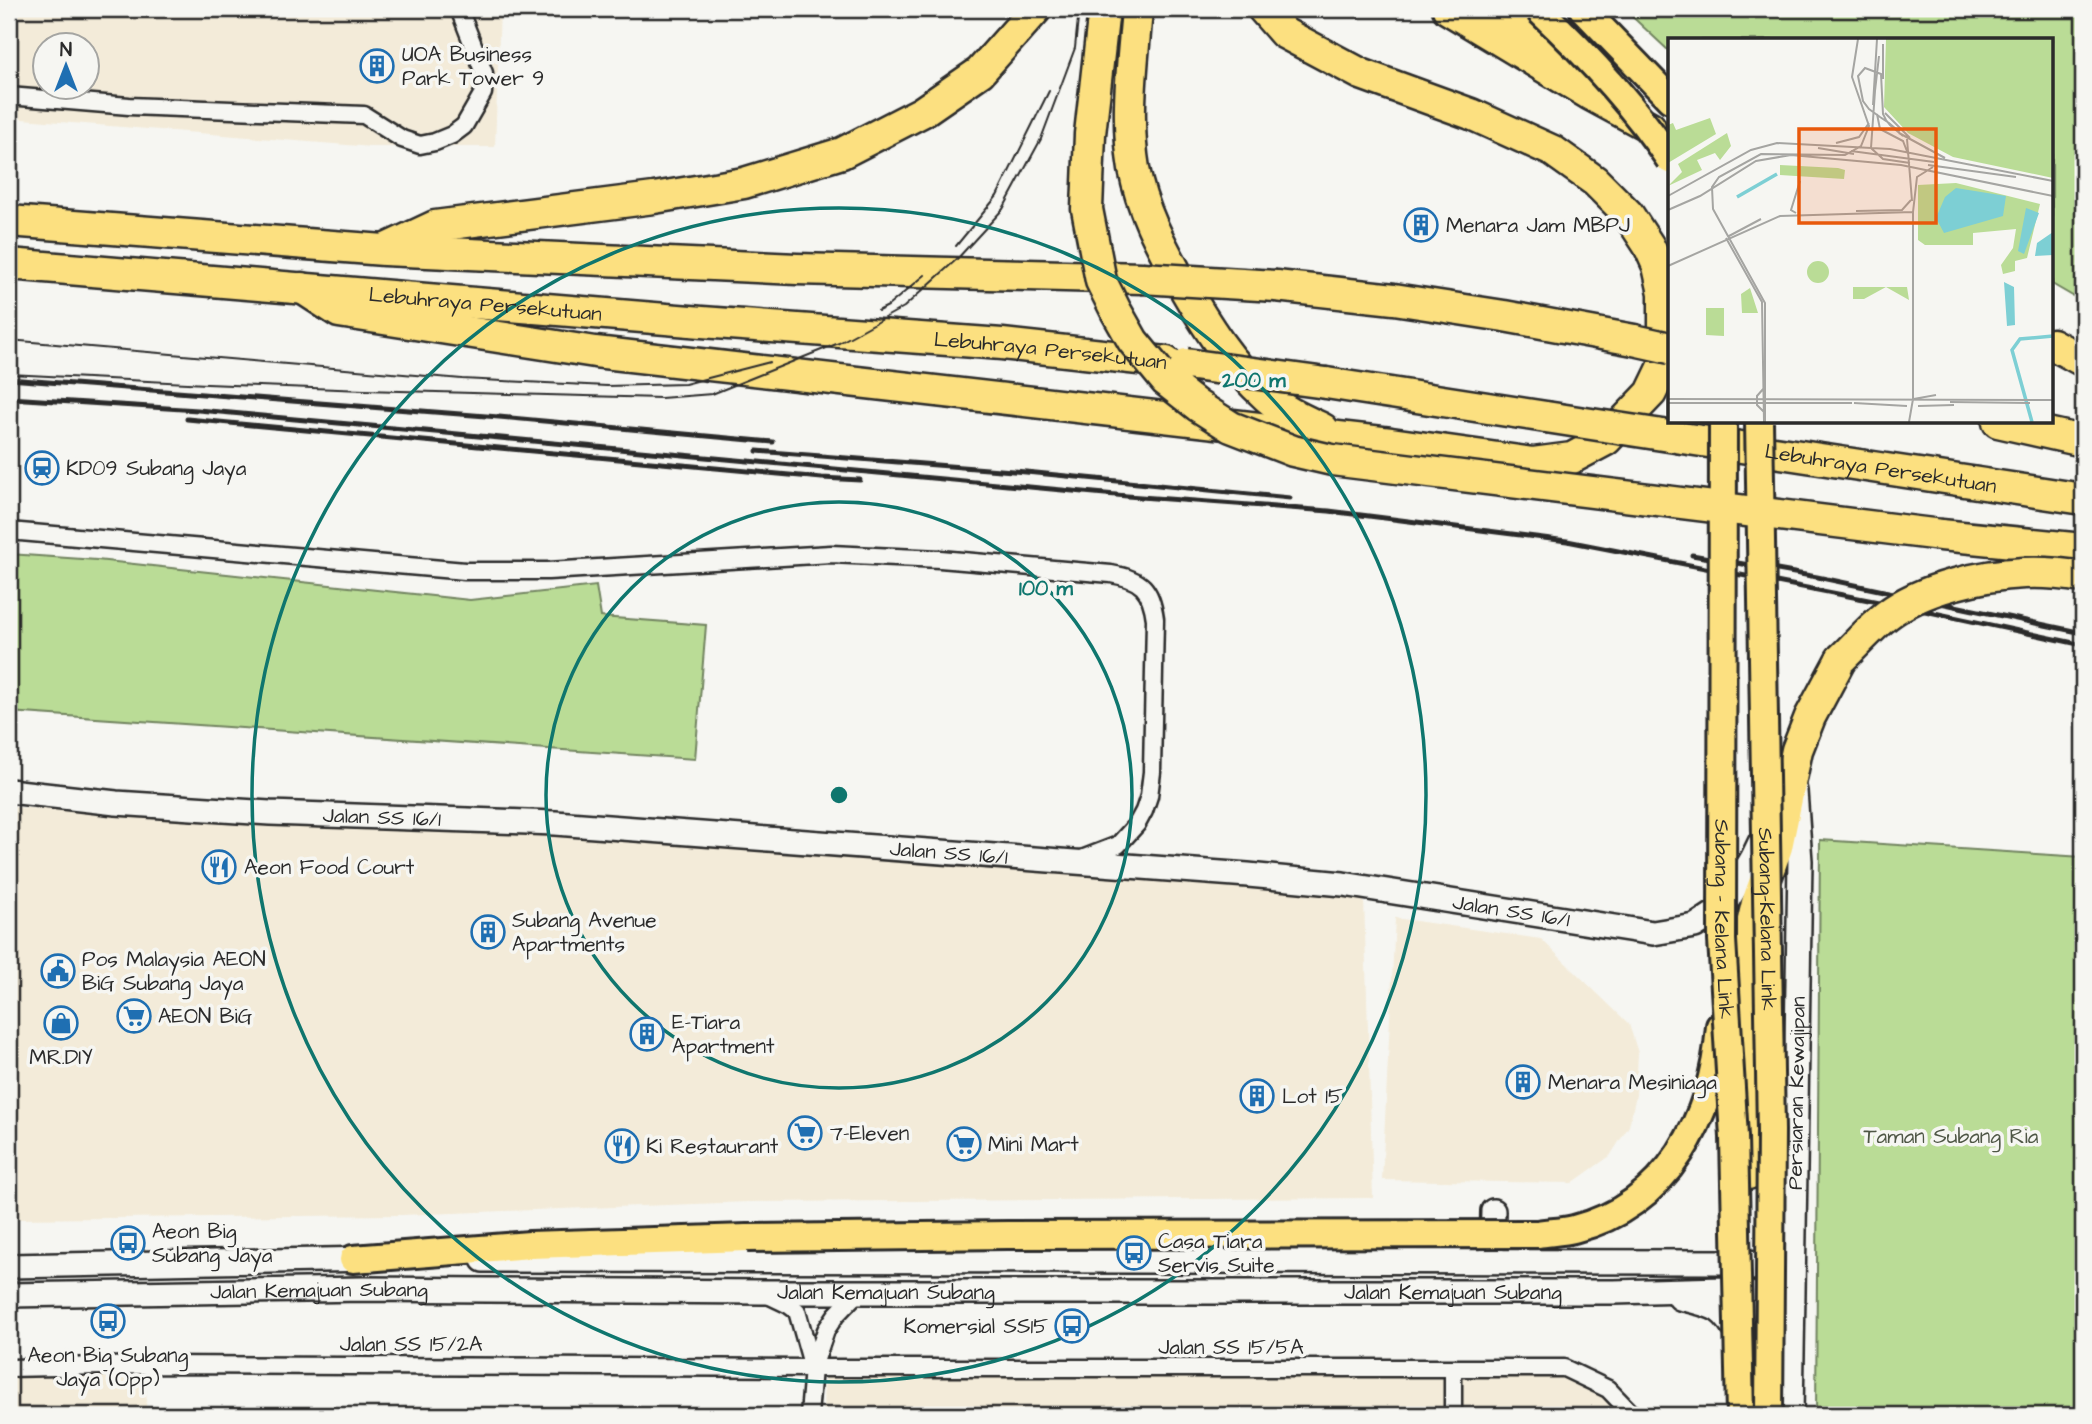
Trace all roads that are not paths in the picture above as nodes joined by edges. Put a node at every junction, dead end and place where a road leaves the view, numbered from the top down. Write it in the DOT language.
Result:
graph roads {
  1 [pos="459,9"];
  2 [pos="1036,9"];
  3 [pos="1104,9"];
  4 [pos="1137,9"];
  5 [pos="1263,9"];
  6 [pos="1448,9"];
  7 [pos="1495,9"];
  8 [pos="1583,9"];
  9 [pos="1540,13"];
  10 [pos="1589,94"];
  11 [pos="9,96"];
  12 [pos="1668,97"];
  13 [pos="1668,137"];
  14 [pos="1668,157"];
  15 [pos="9,221"];
  16 [pos="384,250"];
  17 [pos="9,264"];
  18 [pos="302,288"];
  19 [pos="2054,345"];
  20 [pos="1668,348"];
  21 [pos="2083,361"];
  22 [pos="1723,424"];
  23 [pos="1759,424"];
  24 [pos="2007,424"];
  25 [pos="2083,441"];
  26 [pos="1391,443"];
  27 [pos="2083,499"];
  28 [pos="9,531"];
  29 [pos="2083,550"];
  30 [pos="2083,577"];
  31 [pos="1794,770"];
  32 [pos="13,794"];
  33 [pos="1076,861"];
  34 [pos="1723,940"];
  35 [pos="1493,1211"];
  36 [pos="353,1259"];
  37 [pos="1492,1262"];
  38 [pos="1749,1262"];
  39 [pos="9,1266"];
  40 [pos="1653,1291"];
  41 [pos="762,1292"];
  42 [pos="859,1292"];
  43 [pos="9,1294"];
  44 [pos="1792,1329"];
  45 [pos="1747,1353"];
  46 [pos="9,1368"];
  47 [pos="813,1368"];
  48 [pos="1454,1369"];
  49 [pos="809,1415"];
  50 [pos="1454,1415"];
  51 [pos="1633,1415"];
  52 [pos="1740,1415"];
  53 [pos="1746,1415"];
  54 [pos="1769,1415"];
  55 [pos="1791,1415"];
  1 -- 11 [label="street"];
  2 -- 16 [label="highway"];
  3 -- 29 [label="highway, bridge"];
  4 -- 26 [label="highway"];
  5 -- 26 [label="highway"];
  6 -- 10 [label="highway"];
  7 -- 10 [label="highway"];
  8 -- 12 [label="main road"];
  9 -- 14 [label="main road, bridge"];
  10 -- 13 [label="highway"];
  15 -- 16 [label="highway"];
  16 -- 20 [label="highway, bridge"];
  17 -- 18 [label="highway, Lebuhraya Persekutuan"];
  18 -- 26 [label="highway"];
  18 -- 27 [label="highway, Lebuhraya Persekutuan, bridge"];
  19 -- 21 [label="highway"];
  22 -- 34 [label="main road, Subang - Kelana Link, bridge"];
  23 -- 54 [label="main road, Subang-Kelana Link, bridge"];
  24 -- 25 [label="highway"];
  28 -- 33 [label="street"];
  30 -- 31 [label="highway, bridge"];
  31 -- 33 [label="main road, Jalan SS 16/1"];
  31 -- 38 [label="highway"];
  31 -- 44 [label="main road, Persiaran Kewajipan"];
  32 -- 33 [label="main road, Jalan SS 16/1"];
  34 -- 36 [label="main road, bridge"];
  34 -- 52 [label="main road, Subang - Kelana Link, bridge"];
  35 -- 37 [label="main road"];
  36 -- 37 [label="main road, Jalan Kemajuan Subang"];
  36 -- 39 [label="main road, Jalan Kemajuan Subang"];
  37 -- 38 [label="main road, Jalan Kemajuan Subang"];
  38 -- 40 [label="main road, Jalan Kemajuan Subang"];
  38 -- 44 [label="main road"];
  38 -- 45 [label="main road"];
  40 -- 42 [label="main road, Jalan Kemajuan Subang"];
  40 -- 45 [label="main road"];
  41 -- 42 [label="main road, Jalan Kemajuan Subang"];
  41 -- 43 [label="main road, Jalan Kemajuan Subang"];
  41 -- 47 [label="street"];
  42 -- 47 [label="street"];
  44 -- 55 [label="main road, Persiaran Kewajipan"];
  45 -- 53 [label="main road"];
  46 -- 47 [label="street, Jalan SS 15/2A"];
  47 -- 48 [label="street, Jalan SS 15/5A"];
  47 -- 49 [label="street"];
  48 -- 50 [label="street"];
  48 -- 51 [label="street, Jalan SS 15/5A"];
}
